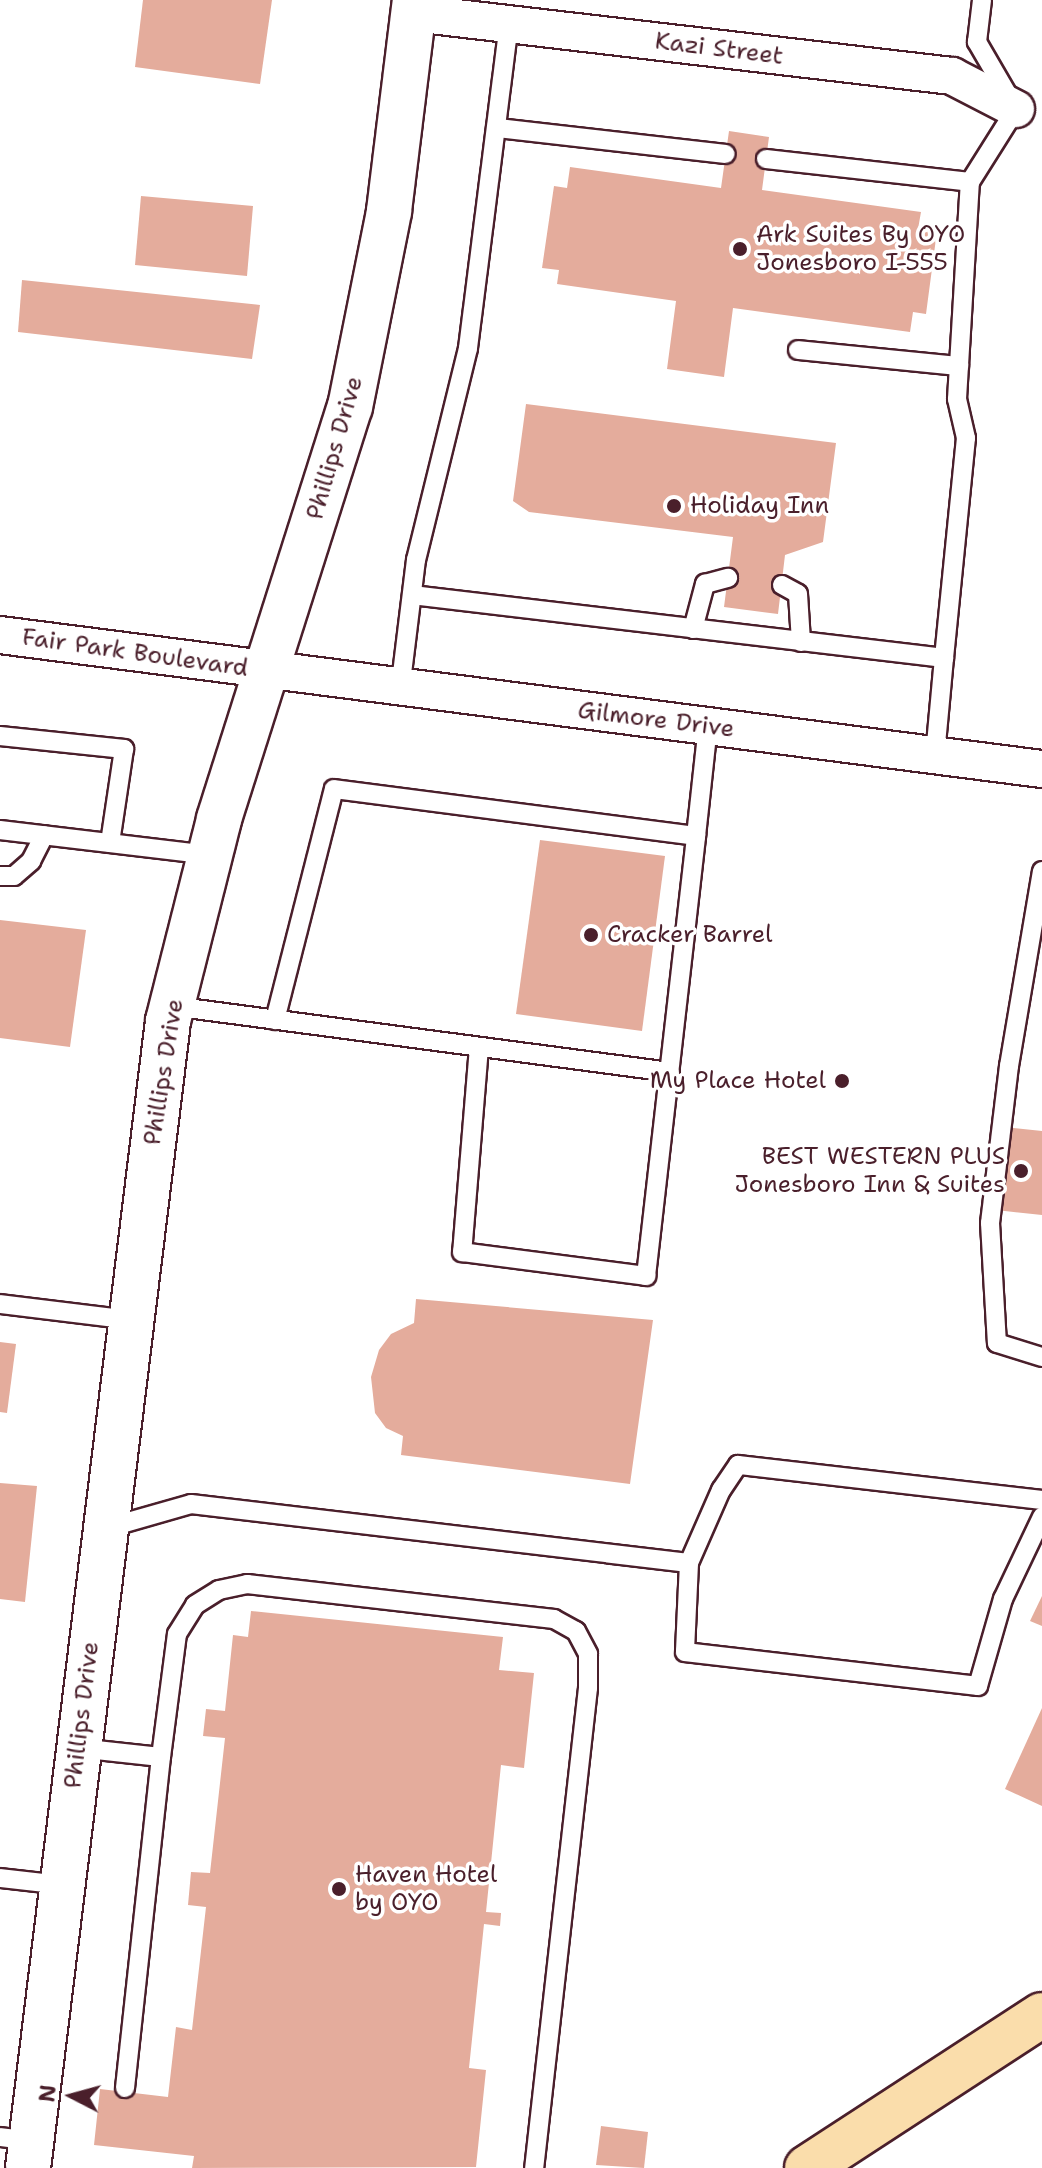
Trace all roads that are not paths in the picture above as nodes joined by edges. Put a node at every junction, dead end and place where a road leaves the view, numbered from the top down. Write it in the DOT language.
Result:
graph roads {
  1 [pos="982,0"];
  2 [pos="415,6"];
  3 [pos="509,24"];
  4 [pos="1016,109"];
  5 [pos="498,128"];
  6 [pos="726,154"];
  7 [pos="766,159"];
  8 [pos="970,182"];
  9 [pos="798,350"];
  10 [pos="959,366"];
  11 [pos="728,578"];
  12 [pos="782,585"];
  13 [pos="412,595"];
  14 [pos="693,629"];
  15 [pos="0,635"];
  16 [pos="801,642"];
  17 [pos="944,658"];
  18 [pos="270,671"];
  19 [pos="400,690"];
  20 [pos="708,726"];
  21 [pos="0,736"];
  22 [pos="935,755"];
  23 [pos="1042,769"];
  24 [pos="0,830"];
  25 [pos="44,835"];
  26 [pos="696,836"];
  27 [pos="110,843"];
  28 [pos="209,855"];
  29 [pos="1042,871"];
  30 [pos="0,876"];
  31 [pos="172,1006"];
  32 [pos="275,1020"];
  33 [pos="479,1047"];
  34 [pos="670,1072"];
  35 [pos="0,1304"];
  36 [pos="131,1320"];
  37 [pos="1042,1357"];
  38 [pos="1042,1500"];
  39 [pos="1042,1517"];
  40 [pos="105,1529"];
  41 [pos="689,1563"];
  42 [pos="78,1748"];
  43 [pos="161,1757"];
  44 [pos="0,1878"];
  45 [pos="61,1885"];
  46 [pos="1042,2015"];
  47 [pos="125,2088"];
  48 [pos="20,2149"];
  49 [pos="534,2168"];
  50 [pos="807,2168"];
  1 -- 4 [label="lane"];
  2 -- 3 [label="street, Kazi Street"];
  2 -- 18 [label="street, Phillips Drive"];
  3 -- 4 [label="street, Kazi Street"];
  3 -- 5 [label="lane"];
  4 -- 8 [label="lane"];
  5 -- 6 [label="lane"];
  5 -- 13 [label="lane"];
  7 -- 8 [label="lane"];
  8 -- 10 [label="lane"];
  9 -- 10 [label="lane"];
  10 -- 17 [label="lane"];
  11 -- 14 [label="lane"];
  12 -- 16 [label="lane"];
  13 -- 14 [label="lane"];
  13 -- 19 [label="lane"];
  14 -- 16 [label="lane"];
  15 -- 18 [label="street, Fair Park Boulevard"];
  16 -- 17 [label="lane"];
  17 -- 22 [label="lane"];
  18 -- 19 [label="street, Gilmore Drive"];
  18 -- 28 [label="street, Phillips Drive"];
  19 -- 20 [label="street, Gilmore Drive"];
  20 -- 22 [label="street, Gilmore Drive"];
  20 -- 26 [label="lane"];
  21 -- 27 [label="lane"];
  22 -- 23 [label="street, Gilmore Drive"];
  24 -- 25 [label="lane"];
  25 -- 27 [label="lane"];
  25 -- 30 [label="lane"];
  26 -- 32 [label="lane"];
  26 -- 34 [label="lane"];
  27 -- 28 [label="lane"];
  28 -- 31 [label="street, Phillips Drive"];
  29 -- 37 [label="lane"];
  31 -- 32 [label="lane"];
  31 -- 36 [label="street, Phillips Drive"];
  32 -- 33 [label="lane"];
  33 -- 34 [label="lane"];
  33 -- 34 [label="lane"];
  35 -- 36 [label="lane"];
  36 -- 40 [label="street, Phillips Drive"];
  38 -- 41 [label="lane"];
  39 -- 41 [label="lane"];
  40 -- 41 [label="lane"];
  40 -- 42 [label="street, Phillips Drive"];
  42 -- 43 [label="lane"];
  42 -- 45 [label="street, Phillips Drive"];
  43 -- 47 [label="lane"];
  43 -- 49 [label="lane"];
  44 -- 45 [label="lane"];
  45 -- 48 [label="street, Phillips Drive"];
  46 -- 50 [label="highway"];
}
